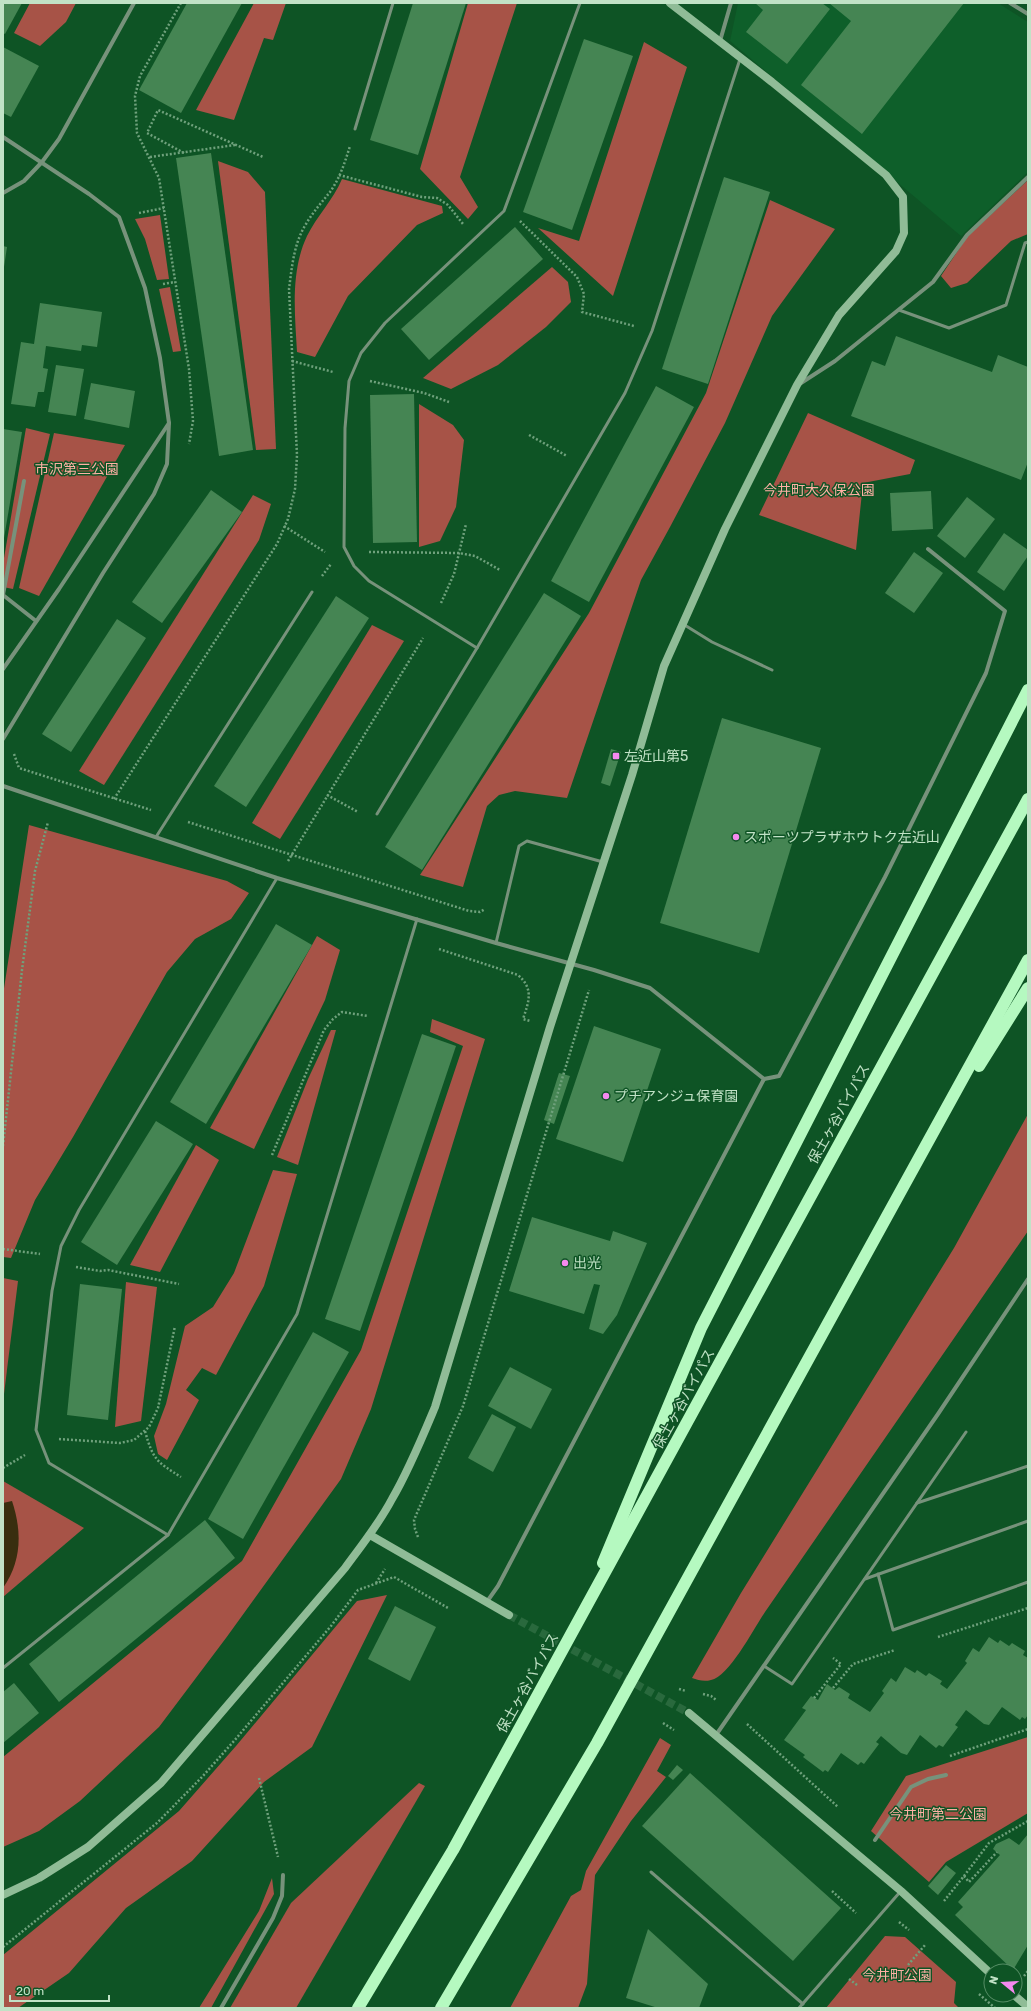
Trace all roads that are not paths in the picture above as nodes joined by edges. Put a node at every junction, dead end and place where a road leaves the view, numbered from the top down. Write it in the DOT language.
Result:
graph roads {
  1 [pos="134,3"];
  2 [pos="393,3"];
  3 [pos="580,3"];
  4 [pos="670,3"];
  5 [pos="731,3"];
  6 [pos="1010,3"];
  7 [pos="1028,14"];
  8 [pos="720,41"];
  9 [pos="741,57"];
  10 [pos="355,129"];
  11 [pos="3,137"];
  12 [pos="42,162"];
  13 [pos="1028,177"];
  14 [pos="3,193"];
  15 [pos="1028,242"];
  16 [pos="898,310"];
  17 [pos="797,385"];
  18 [pos="169,423"];
  19 [pos="24,481"];
  20 [pos="928,550"];
  21 [pos="312,592"];
  22 [pos="36,621"];
  23 [pos="682,623"];
  24 [pos="477,648"];
  25 [pos="3,669"];
  26 [pos="772,670"];
  27 [pos="1028,690"];
  28 [pos="3,739"];
  29 [pos="3,786"];
  30 [pos="1028,799"];
  31 [pos="377,814"];
  32 [pos="156,837"];
  33 [pos="604,863"];
  34 [pos="277,878"];
  35 [pos="417,919"];
  36 [pos="496,944"];
  37 [pos="1028,960"];
  38 [pos="571,964"];
  39 [pos="1028,988"];
  40 [pos="764,1079"];
  41 [pos="914,1169"];
  42 [pos="1028,1278"];
  43 [pos="966,1432"];
  44 [pos="1028,1466"];
  45 [pos="917,1504"];
  46 [pos="1028,1521"];
  47 [pos="370,1534"];
  48 [pos="168,1535"];
  49 [pos="878,1574"];
  50 [pos="865,1579"];
  51 [pos="1028,1582"];
  52 [pos="486,1603"];
  53 [pos="508,1615"];
  54 [pos="581,1617"];
  55 [pos="764,1666"];
  56 [pos="3,1668"];
  57 [pos="689,1713"];
  58 [pos="716,1735"];
  59 [pos="946,1775"];
  60 [pos="875,1840"];
  61 [pos="651,1872"];
  62 [pos="283,1875"];
  63 [pos="901,1891"];
  64 [pos="3,1895"];
  65 [pos="983,1967"];
  66 [pos="803,2004"];
  67 [pos="221,2008"];
  68 [pos="358,2008"];
  69 [pos="441,2008"];
  70 [pos="799,2008"];
  1 -- 12 [label="street"];
  2 -- 10 [label="lane"];
  3 -- 24 [label="lane"];
  4 -- 8 [label="street"];
  5 -- 8 [label="street"];
  6 -- 7 [label="street"];
  8 -- 9 [label="street"];
  9 -- 17 [label="street"];
  9 -- 24 [label="lane"];
  11 -- 12 [label="street"];
  12 -- 14 [label="street"];
  12 -- 18 [label="street"];
  13 -- 16 [label="street"];
  15 -- 16 [label="lane"];
  16 -- 17 [label="street"];
  17 -- 23 [label="street"];
  18 -- 22 [label="street"];
  18 -- 28 [label="street"];
  19 -- 22 [label="street"];
  20 -- 40 [label="street"];
  21 -- 32 [label="lane"];
  22 -- 25 [label="street"];
  23 -- 26 [label="lane"];
  23 -- 33 [label="street"];
  24 -- 31 [label="lane"];
  27 -- 54 [label="highway"];
  29 -- 32 [label="street"];
  30 -- 54 [label="highway, 保土ヶ谷バイパス"];
  32 -- 34 [label="street"];
  33 -- 36 [label="lane"];
  33 -- 38 [label="street"];
  34 -- 35 [label="street"];
  34 -- 48 [label="lane"];
  35 -- 36 [label="street"];
  35 -- 48 [label="lane"];
  36 -- 38 [label="street"];
  37 -- 41 [label="highway"];
  38 -- 40 [label="street"];
  38 -- 47 [label="street"];
  39 -- 41 [label="highway"];
  40 -- 52 [label="street"];
  41 -- 69 [label="highway"];
  42 -- 55 [label="street"];
  43 -- 45 [label="lane"];
  44 -- 45 [label="lane"];
  45 -- 50 [label="lane"];
  46 -- 49 [label="lane"];
  47 -- 52 [label="street"];
  47 -- 64 [label="street"];
  48 -- 56 [label="lane"];
  49 -- 50 [label="lane"];
  49 -- 51 [label="lane"];
  50 -- 55 [label="lane"];
  52 -- 53 [label="street"];
  54 -- 68 [label="highway, 保土ヶ谷バイパス"];
  55 -- 58 [label="street"];
  57 -- 58 [label="street"];
  58 -- 63 [label="street"];
  59 -- 60 [label="street"];
  61 -- 66 [label="lane"];
  62 -- 67 [label="street"];
  63 -- 65 [label="street"];
  63 -- 66 [label="lane"];
  66 -- 70 [label="lane"];
}
